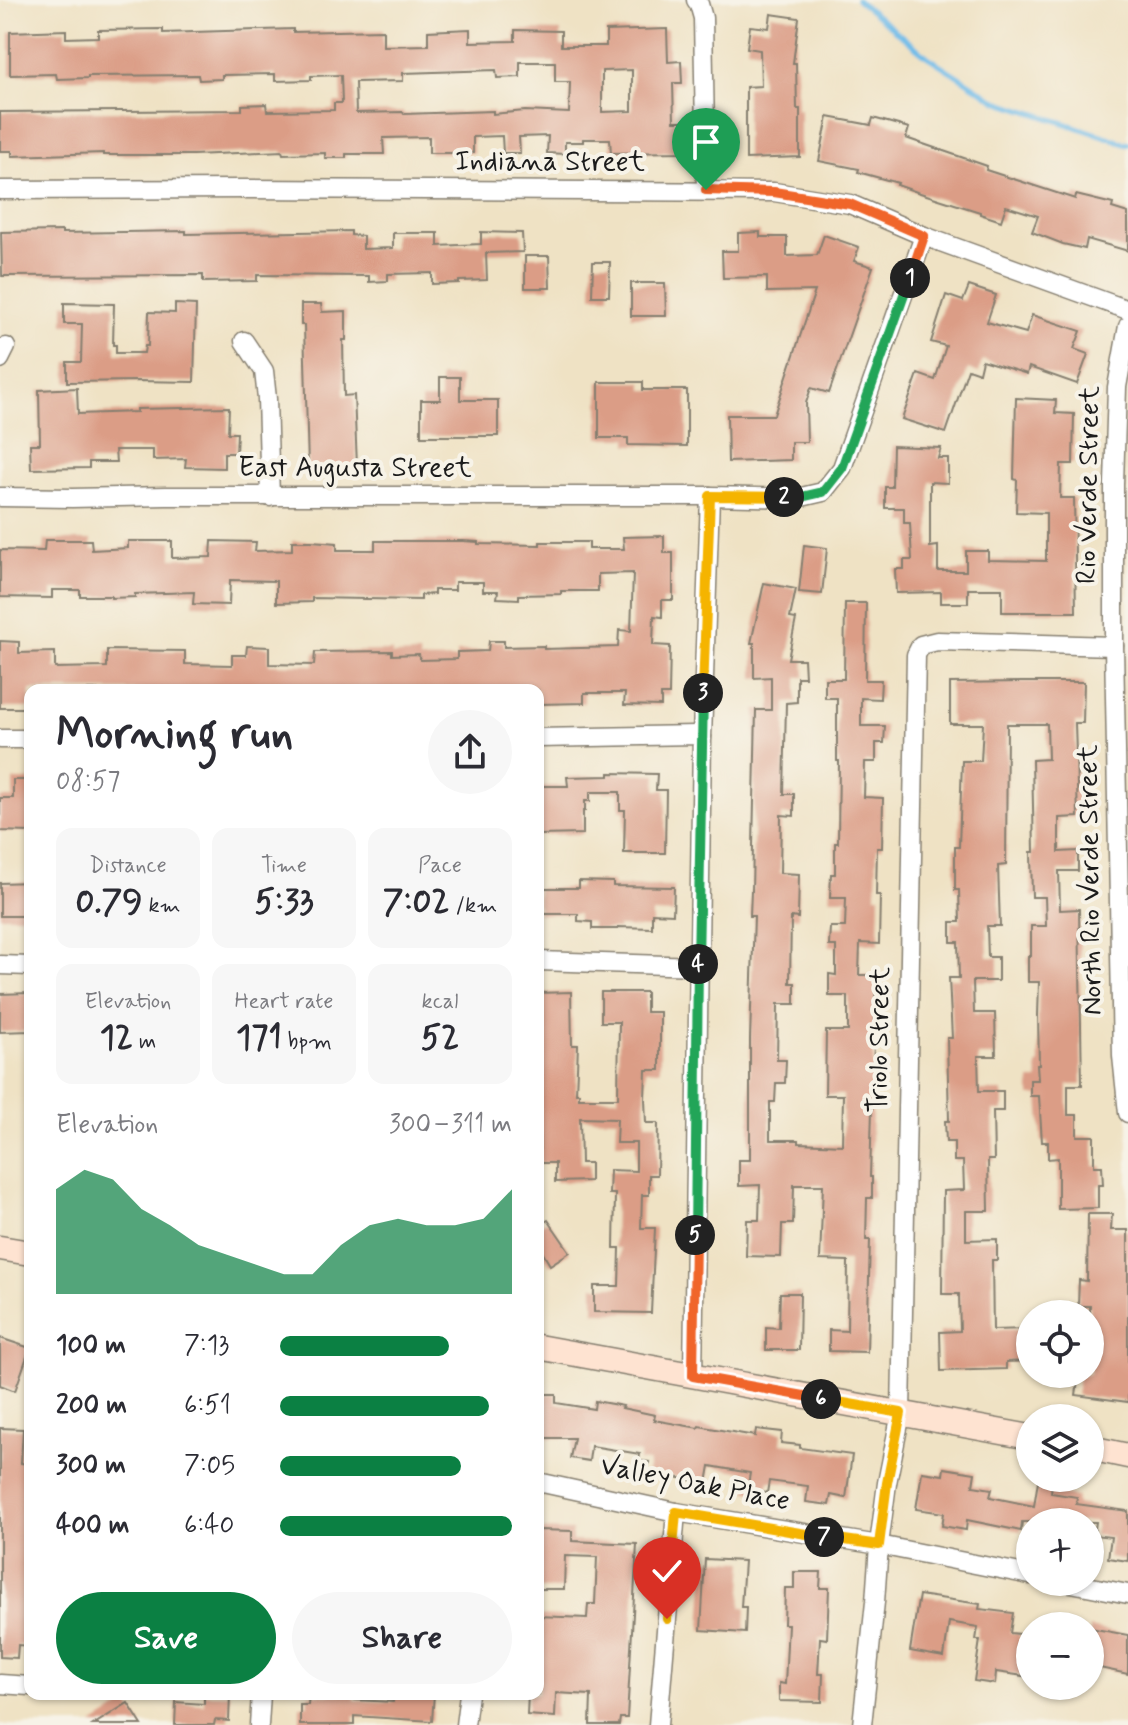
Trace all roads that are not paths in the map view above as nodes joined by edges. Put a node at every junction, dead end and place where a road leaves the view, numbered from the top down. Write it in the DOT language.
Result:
graph roads {
  1 [pos="696,0"];
  2 [pos="0,190"];
  3 [pos="706,190"];
  4 [pos="924,236"];
  5 [pos="1128,310"];
  6 [pos="1128,326"];
  7 [pos="244,341"];
  8 [pos="710,496"];
  9 [pos="0,497"];
  10 [pos="270,497"];
  11 [pos="1114,646"];
  12 [pos="702,737"];
  13 [pos="544,738"];
  14 [pos="0,739"];
  15 [pos="24,739"];
  16 [pos="1123,850"];
  17 [pos="544,961"];
  18 [pos="0,965"];
  19 [pos="24,966"];
  20 [pos="698,966"];
  21 [pos="1128,1113"];
  22 [pos="0,1248"];
  23 [pos="24,1252"];
  24 [pos="544,1348"];
  25 [pos="693,1376"];
  26 [pos="901,1413"];
  27 [pos="1016,1434"];
  28 [pos="1104,1451"];
  29 [pos="1128,1456"];
  30 [pos="544,1483"];
  31 [pos="676,1512"];
  32 [pos="879,1545"];
  33 [pos="1016,1572"];
  34 [pos="1104,1589"];
  35 [pos="1128,1594"];
  36 [pos="0,1684"];
  37 [pos="24,1686"];
  38 [pos="261,1700"];
  39 [pos="468,1700"];
  40 [pos="259,1725"];
  41 [pos="465,1725"];
  42 [pos="658,1725"];
  43 [pos="862,1725"];
  1 -- 3 [label="street"];
  2 -- 3 [label="street, Indiana Street"];
  3 -- 4 [label="street, Indiana Street"];
  4 -- 5 [label="street, Indiana Street"];
  4 -- 8 [label="street, East Augusta Street"];
  6 -- 11 [label="street, Rio Verde Street"];
  7 -- 10 [label="street"];
  8 -- 10 [label="street, East Augusta Street"];
  8 -- 12 [label="street"];
  9 -- 10 [label="street, East Augusta Street"];
  11 -- 16 [label="street, North Rio Verde Street"];
  11 -- 26 [label="street, Triolo Street"];
  12 -- 13 [label="street"];
  12 -- 20 [label="street"];
  14 -- 15 [label="street"];
  16 -- 21 [label="street, North Rio Verde Street"];
  17 -- 20 [label="street"];
  18 -- 19 [label="street"];
  20 -- 25 [label="street"];
  22 -- 23 [label="street"];
  24 -- 25 [label="street"];
  25 -- 26 [label="street"];
  26 -- 27 [label="street"];
  26 -- 32 [label="street, Triolo Street"];
  28 -- 29 [label="street"];
  30 -- 31 [label="street, Valley Oak Place"];
  31 -- 32 [label="street, Valley Oak Place"];
  31 -- 42 [label="street"];
  32 -- 33 [label="street, Valley Oak Place"];
  32 -- 43 [label="street, Triolo Street"];
  34 -- 35 [label="street"];
  36 -- 37 [label="street"];
  38 -- 40 [label="street"];
  39 -- 41 [label="street"];
}
